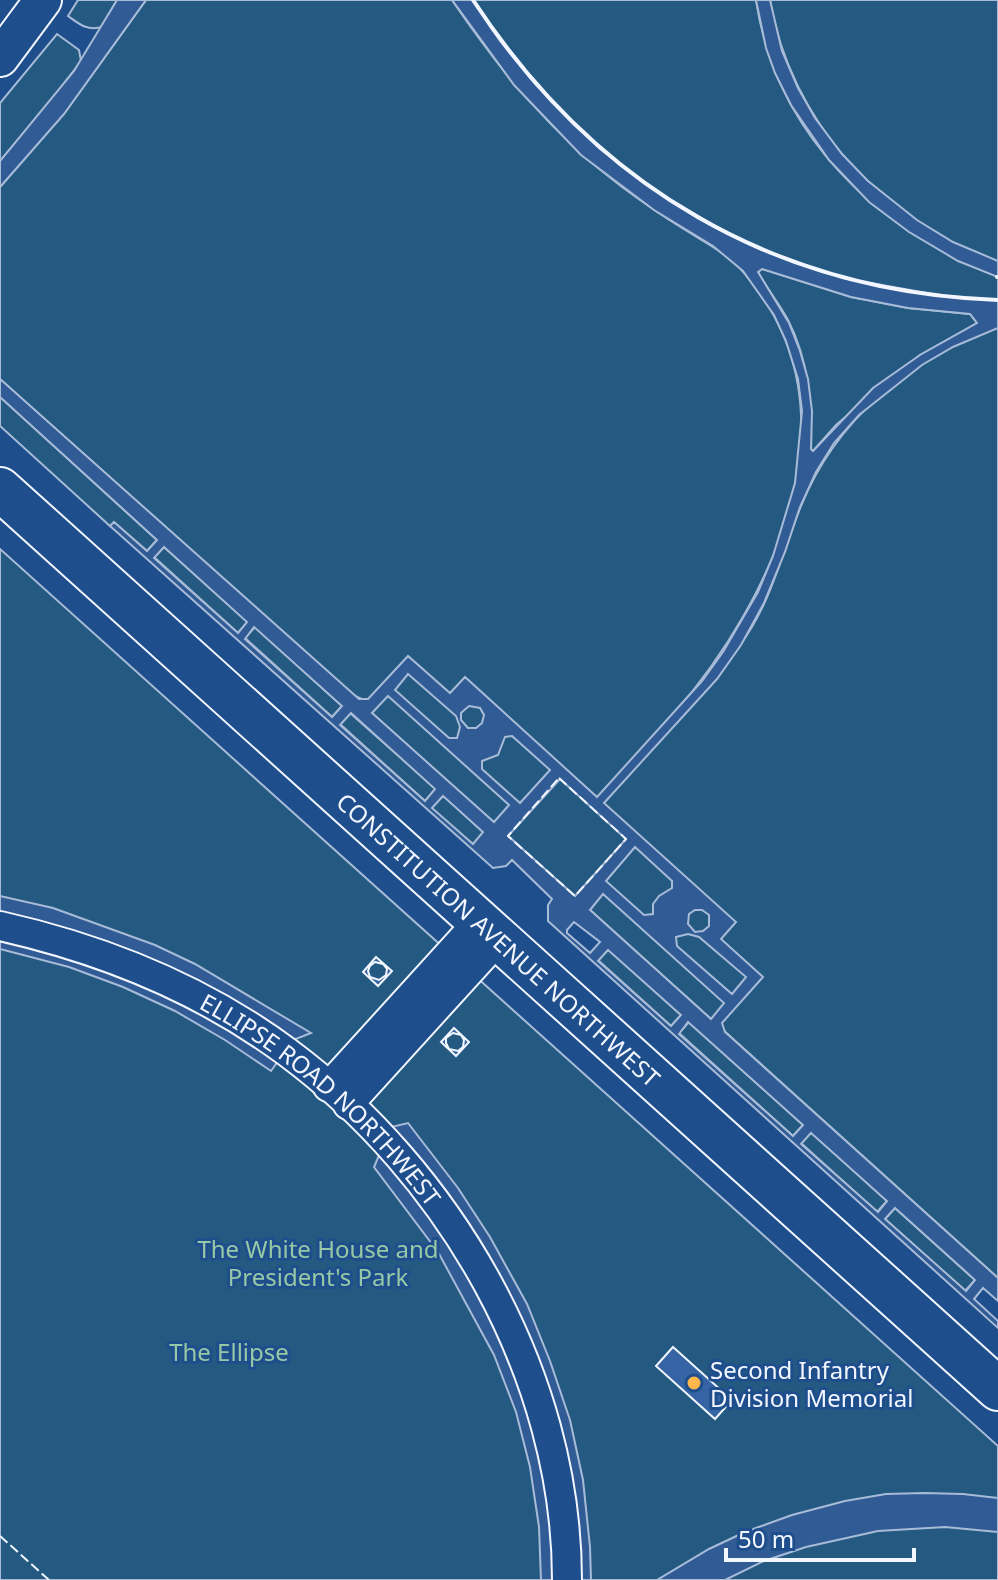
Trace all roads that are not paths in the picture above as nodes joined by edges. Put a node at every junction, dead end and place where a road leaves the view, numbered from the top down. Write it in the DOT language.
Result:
graph roads {
  1 [pos="43,0"];
  2 [pos="0,58"];
  3 [pos="0,489"];
  4 [pos="0,926"];
  5 [pos="488,931"];
  6 [pos="338,1096"];
  7 [pos="998,1389"];
  8 [pos="567,1580"];
  1 -- 2 [label="main road"];
  3 -- 5 [label="highway, CONSTITUTION AVENUE NORTHWEST"];
  4 -- 6 [label="lane, ELLIPSE ROAD NORTHWEST"];
  5 -- 6 [label="lane"];
  5 -- 7 [label="highway, CONSTITUTION AVENUE NORTHWEST"];
  6 -- 8 [label="lane, ELLIPSE ROAD NORTHWEST"];
}
